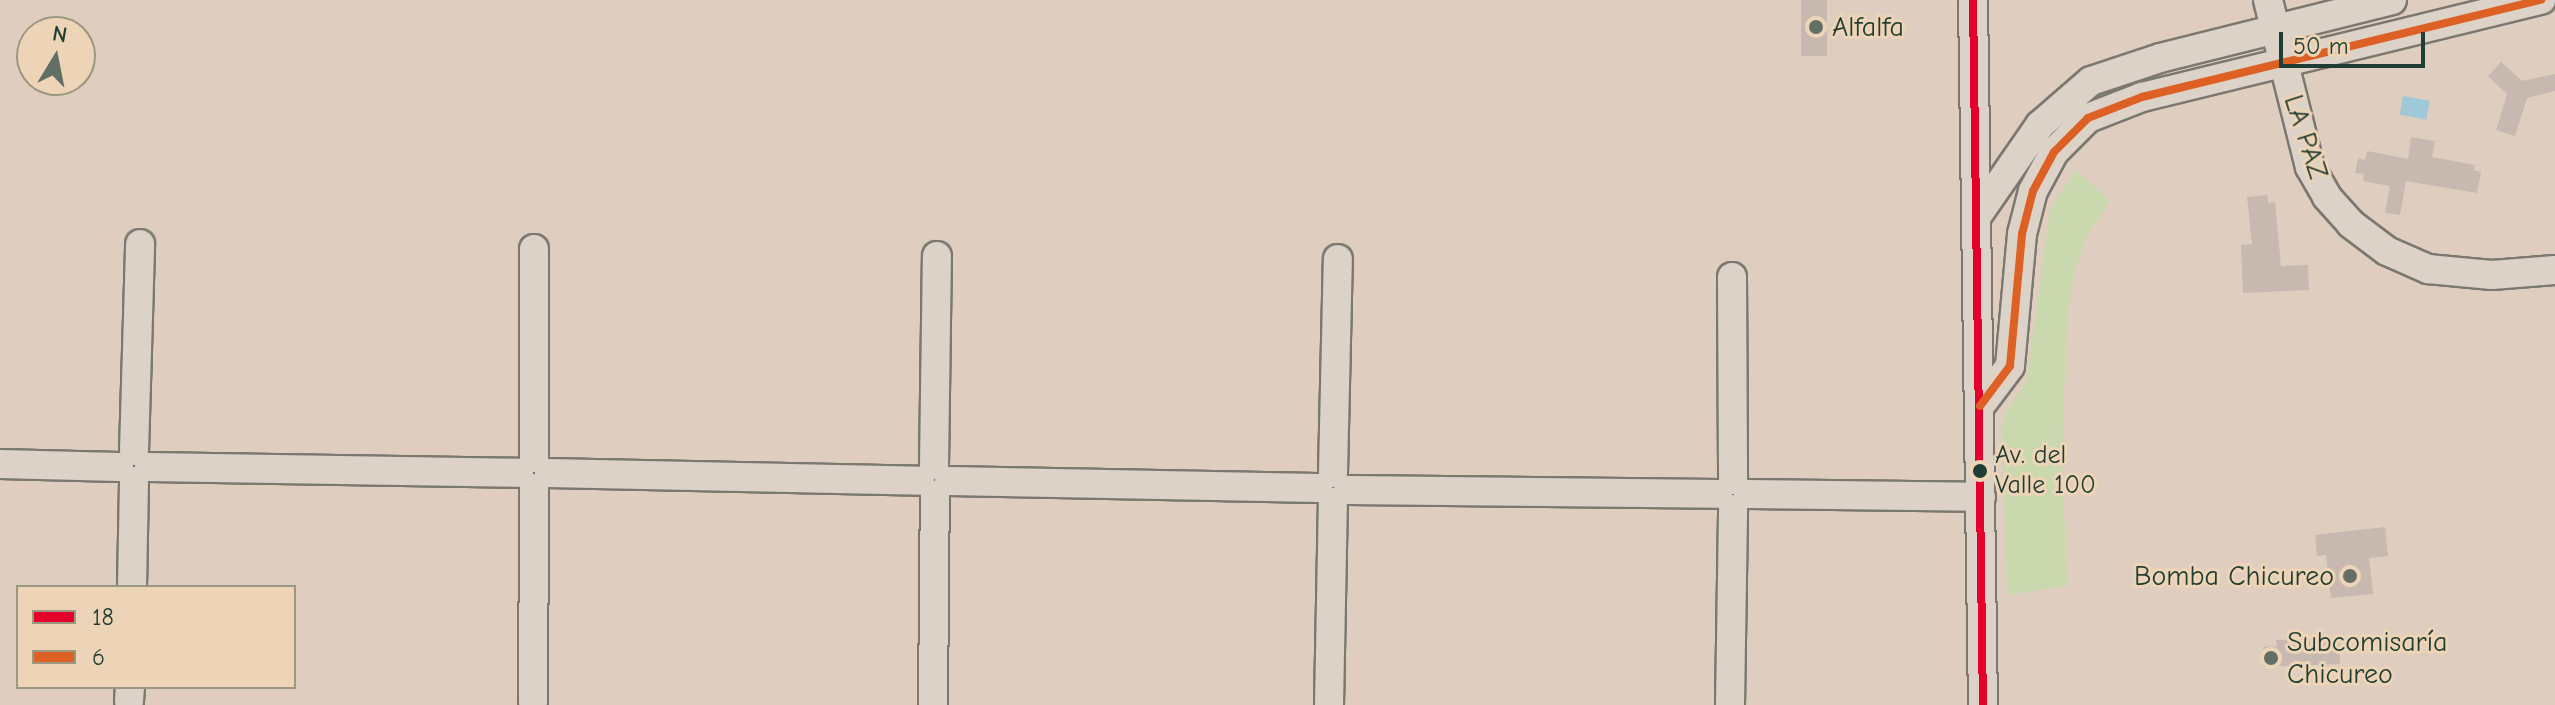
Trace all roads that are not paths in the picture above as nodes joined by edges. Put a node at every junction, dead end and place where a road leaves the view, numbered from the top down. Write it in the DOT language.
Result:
graph roads {
  1 [pos="1973,0"];
  2 [pos="2268,0"];
  3 [pos="2392,0"];
  4 [pos="2541,0"];
  5 [pos="2275,29"];
  6 [pos="2283,63"];
  7 [pos="1977,216"];
  8 [pos="140,244"];
  9 [pos="534,249"];
  10 [pos="937,256"];
  11 [pos="1338,259"];
  12 [pos="2555,270"];
  13 [pos="1732,277"];
  14 [pos="1980,406"];
  15 [pos="0,464"];
  16 [pos="134,466"];
  17 [pos="534,473"];
  18 [pos="934,481"];
  19 [pos="1333,488"];
  20 [pos="1733,494"];
  21 [pos="1981,497"];
  22 [pos="132,585"];
  23 [pos="533,702"];
  24 [pos="933,705"];
  25 [pos="1329,705"];
  26 [pos="1730,705"];
  27 [pos="1983,705"];
  1 -- 7 [label="street"];
  2 -- 5 [label="street, LA PAZ"];
  3 -- 5 [label="street"];
  4 -- 6 [label="street"];
  5 -- 6 [label="street, LA PAZ"];
  5 -- 7 [label="street"];
  6 -- 12 [label="street, LA PAZ"];
  6 -- 14 [label="street"];
  7 -- 14 [label="street"];
  8 -- 16 [label="street"];
  9 -- 17 [label="street"];
  10 -- 18 [label="street"];
  11 -- 19 [label="street"];
  13 -- 20 [label="street"];
  14 -- 21 [label="street"];
  15 -- 16 [label="street"];
  16 -- 17 [label="street"];
  16 -- 22 [label="street"];
  17 -- 18 [label="street"];
  17 -- 23 [label="street"];
  18 -- 19 [label="street"];
  18 -- 24 [label="street"];
  19 -- 20 [label="street"];
  19 -- 25 [label="street"];
  20 -- 21 [label="street"];
  20 -- 26 [label="street"];
  21 -- 27 [label="street"];
}
